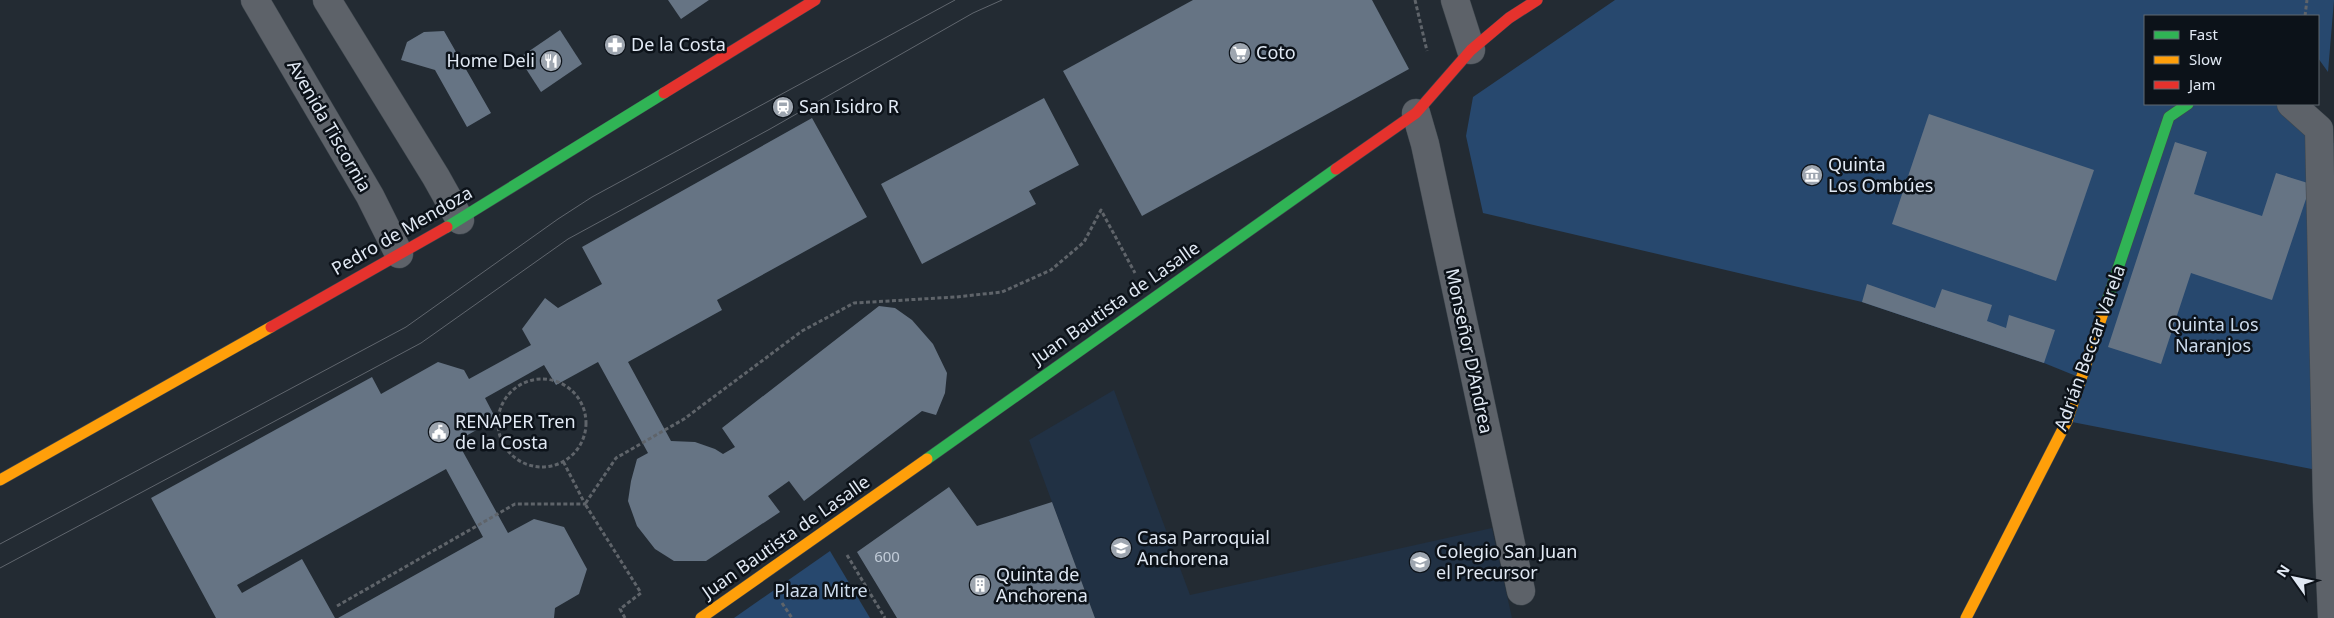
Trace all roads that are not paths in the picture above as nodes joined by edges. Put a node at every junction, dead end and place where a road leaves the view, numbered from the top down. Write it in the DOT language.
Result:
graph roads {
  1 [pos="255,0"];
  2 [pos="328,0"];
  3 [pos="815,0"];
  4 [pos="1454,0"];
  5 [pos="1537,0"];
  6 [pos="787,7"];
  7 [pos="1471,50"];
  8 [pos="2187,105"];
  9 [pos="2292,105"];
  10 [pos="1416,113"];
  11 [pos="460,220"];
  12 [pos="399,254"];
  13 [pos="0,480"];
  14 [pos="2330,501"];
  15 [pos="1521,591"];
  16 [pos="701,618"];
  17 [pos="1966,618"];
  18 [pos="2332,618"];
  1 -- 12 [label="street, Avenida Tiscornia"];
  2 -- 11 [label="street"];
  3 -- 6 [label="street, Pedro de Mendoza"];
  4 -- 7 [label="street"];
  5 -- 7 [label="street, Juan Bautista de Lasalle"];
  6 -- 11 [label="street, Pedro de Mendoza"];
  7 -- 10 [label="street, Juan Bautista de Lasalle"];
  8 -- 17 [label="street, Adrián Beccar Varela"];
  9 -- 14 [label="street"];
  10 -- 15 [label="street, Monseñor D'Andrea"];
  10 -- 16 [label="street, Juan Bautista de Lasalle"];
  11 -- 12 [label="street, Pedro de Mendoza"];
  12 -- 13 [label="street, Pedro de Mendoza"];
  14 -- 18 [label="street"];
}
